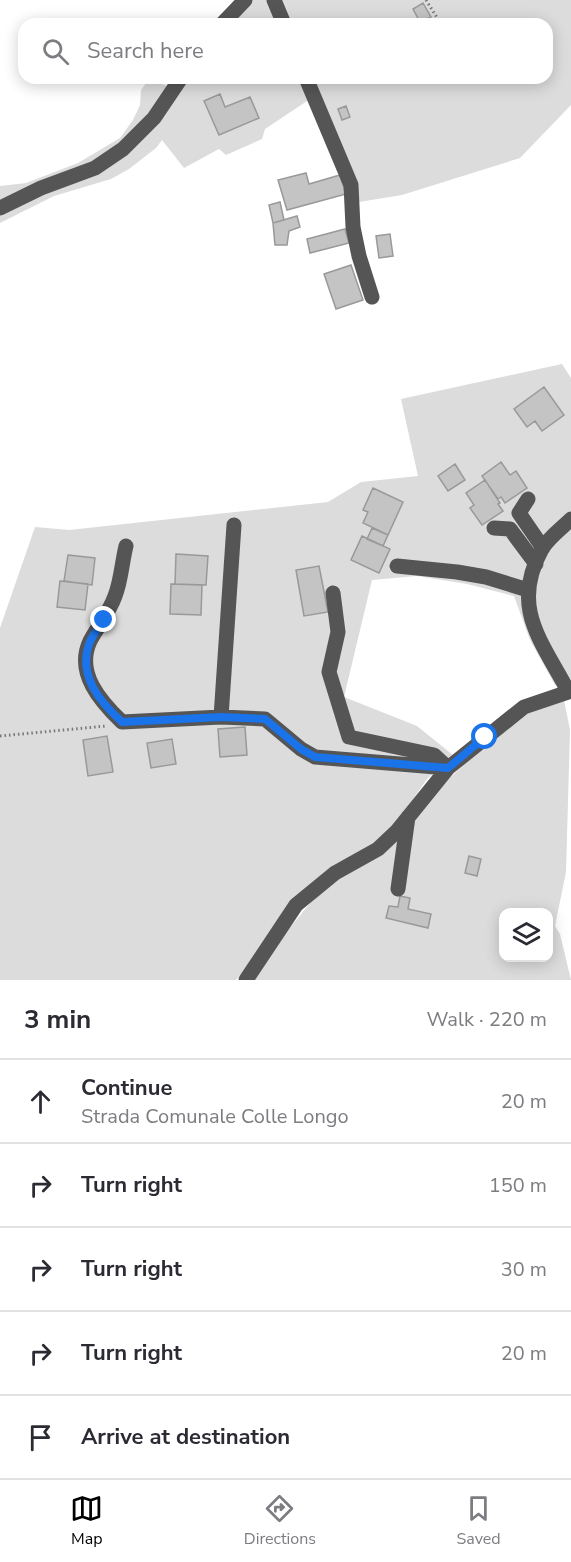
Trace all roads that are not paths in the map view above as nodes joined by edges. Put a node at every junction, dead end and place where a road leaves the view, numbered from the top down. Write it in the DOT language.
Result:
graph roads {
  1 [pos="244,0"];
  2 [pos="274,0"];
  3 [pos="228,18"];
  4 [pos="282,18"];
  5 [pos="178,84"];
  6 [pos="309,84"];
  7 [pos="0,208"];
  8 [pos="372,297"];
  9 [pos="528,499"];
  10 [pos="571,519"];
  11 [pos="234,525"];
  12 [pos="494,528"];
  13 [pos="126,546"];
  14 [pos="543,548"];
  15 [pos="536,564"];
  16 [pos="397,566"];
  17 [pos="528,590"];
  18 [pos="333,593"];
  19 [pos="570,691"];
  20 [pos="221,717"];
  21 [pos="448,768"];
  22 [pos="408,817"];
  23 [pos="398,889"];
  24 [pos="246,980"];
  1 -- 3 [label="street"];
  2 -- 4 [label="street"];
  5 -- 7 [label="street"];
  6 -- 8 [label="street"];
  9 -- 14 [label="street"];
  10 -- 14 [label="street"];
  11 -- 20 [label="street"];
  12 -- 15 [label="street"];
  13 -- 20 [label="street"];
  14 -- 15 [label="street"];
  15 -- 17 [label="street"];
  16 -- 17 [label="street"];
  17 -- 19 [label="street"];
  18 -- 21 [label="street"];
  19 -- 21 [label="street"];
  20 -- 21 [label="street"];
  21 -- 22 [label="street"];
  22 -- 23 [label="street"];
  22 -- 24 [label="street"];
}
